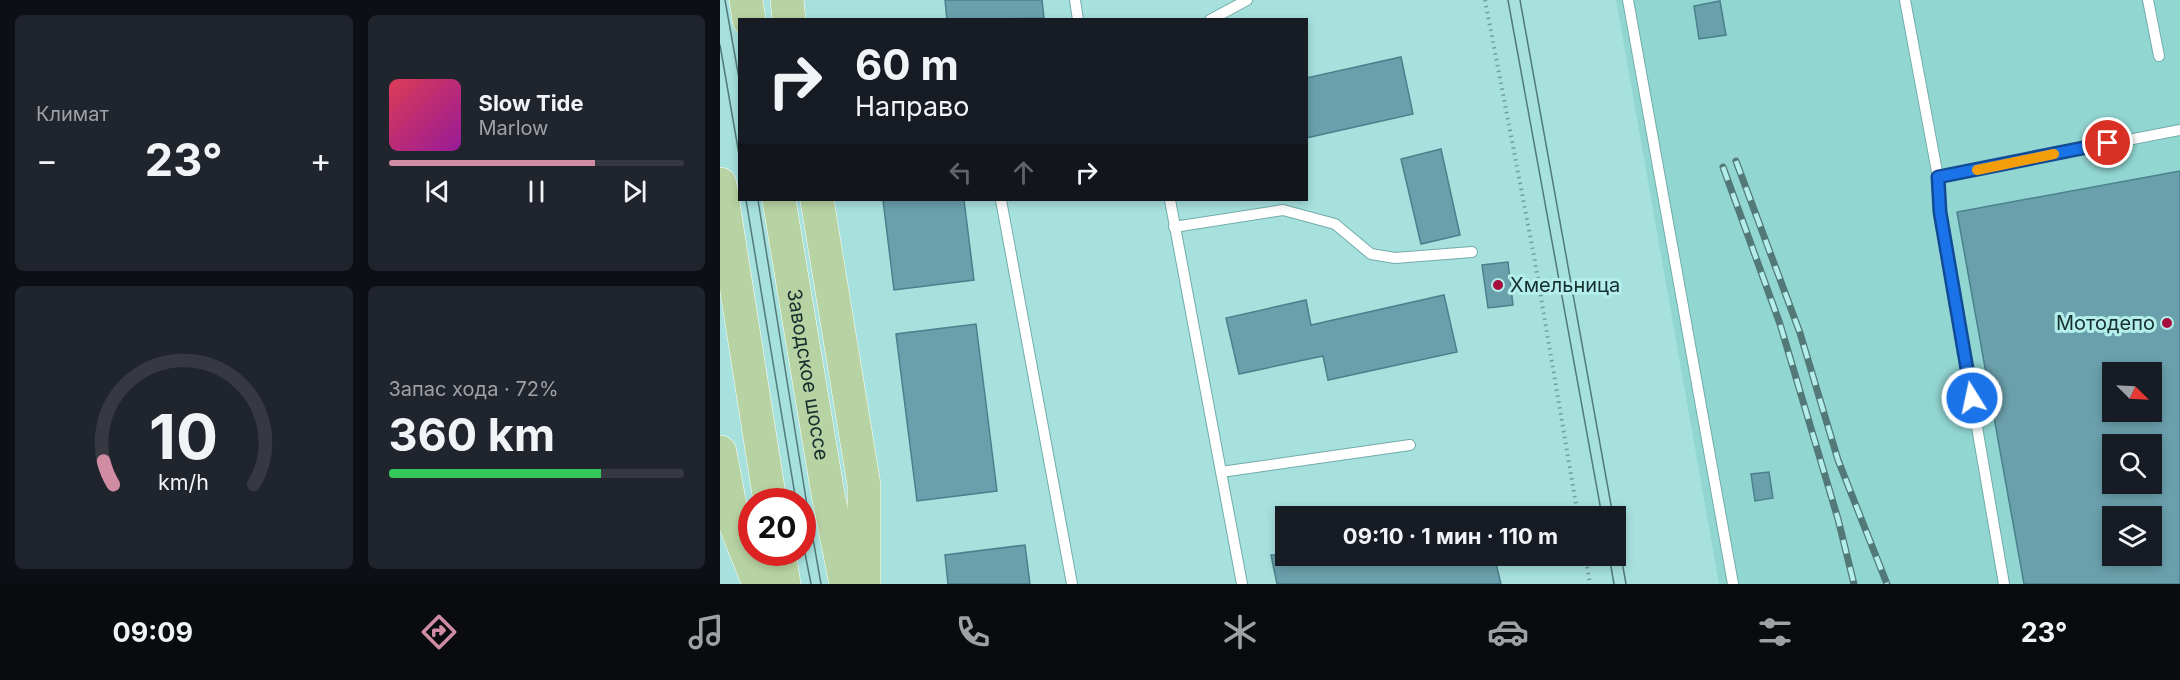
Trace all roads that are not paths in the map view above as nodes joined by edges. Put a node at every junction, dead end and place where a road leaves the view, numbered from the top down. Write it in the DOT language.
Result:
graph roads {
  1 [pos="746,0"];
  2 [pos="787,0"];
  3 [pos="1075,0"];
  4 [pos="1246,0"];
  5 [pos="1628,0"];
  6 [pos="1905,0"];
  7 [pos="2148,0"];
  8 [pos="749,18"];
  9 [pos="789,18"];
  10 [pos="1078,18"];
  11 [pos="1214,18"];
  12 [pos="2159,56"];
  13 [pos="2180,130"];
  14 [pos="1938,177"];
  15 [pos="720,184"];
  16 [pos="779,201"];
  17 [pos="817,201"];
  18 [pos="1001,201"];
  19 [pos="1170,201"];
  20 [pos="1174,227"];
  21 [pos="1472,252"];
  22 [pos="1410,445"];
  23 [pos="720,452"];
  24 [pos="1221,472"];
  25 [pos="768,488"];
  26 [pos="781,566"];
  27 [pos="759,584"];
  28 [pos="784,584"];
  29 [pos="846,584"];
  30 [pos="864,584"];
  31 [pos="1072,584"];
  32 [pos="1242,584"];
  33 [pos="1732,584"];
  34 [pos="2004,584"];
  1 -- 8 [label="main road"];
  2 -- 9 [label="main road"];
  3 -- 10 [label="lane"];
  4 -- 11 [label="lane"];
  5 -- 33 [label="lane"];
  6 -- 14 [label="lane"];
  7 -- 12 [label="lane"];
  13 -- 14 [label="lane"];
  14 -- 34 [label="lane"];
  15 -- 25 [label="main road"];
  16 -- 29 [label="main road, Заводское шоссе"];
  17 -- 30 [label="main road"];
  18 -- 31 [label="lane"];
  19 -- 20 [label="lane"];
  20 -- 21 [label="lane"];
  20 -- 24 [label="lane"];
  22 -- 24 [label="lane"];
  23 -- 27 [label="main road"];
  24 -- 32 [label="lane"];
  26 -- 28 [label="main road"];
}
